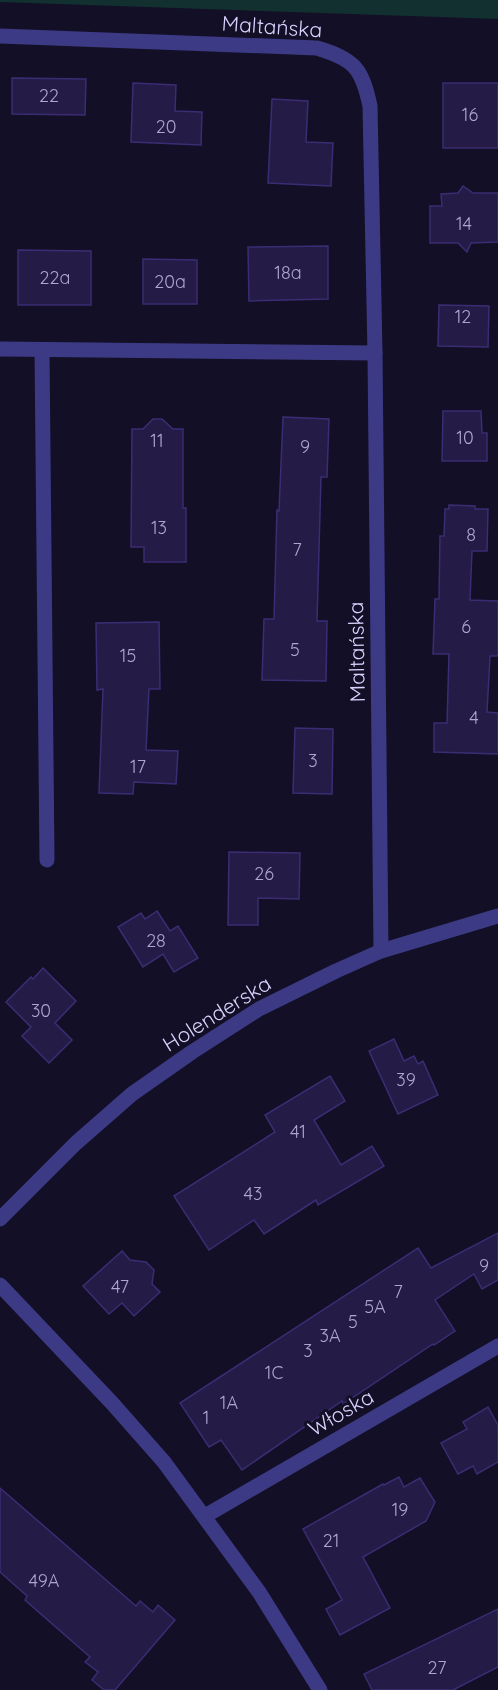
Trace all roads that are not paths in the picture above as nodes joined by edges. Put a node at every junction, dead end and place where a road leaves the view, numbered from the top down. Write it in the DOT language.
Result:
graph roads {
  1 [pos="0,36"];
  2 [pos="0,349"];
  3 [pos="42,350"];
  4 [pos="375,353"];
  5 [pos="47,860"];
  6 [pos="498,916"];
  7 [pos="381,951"];
  8 [pos="0,1218"];
  9 [pos="0,1285"];
  10 [pos="498,1346"];
  11 [pos="205,1516"];
  12 [pos="320,1690"];
  1 -- 4 [label="street, Maltańska"];
  2 -- 3 [label="street"];
  3 -- 4 [label="street"];
  3 -- 5 [label="street"];
  4 -- 7 [label="street, Maltańska"];
  6 -- 7 [label="street, Holenderska"];
  7 -- 8 [label="street, Holenderska"];
  9 -- 11 [label="street"];
  10 -- 11 [label="street, Włoska"];
  11 -- 12 [label="street"];
}
